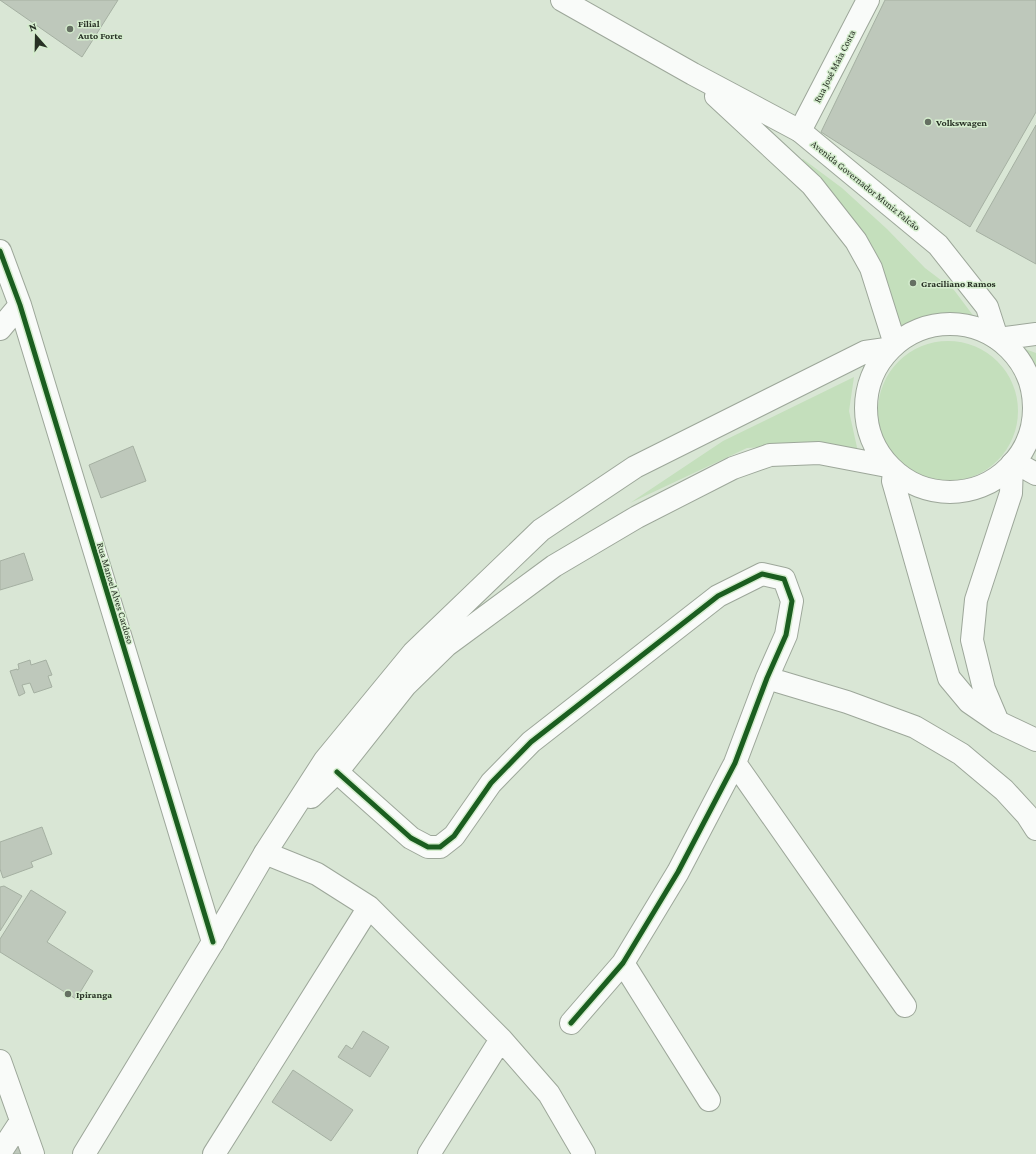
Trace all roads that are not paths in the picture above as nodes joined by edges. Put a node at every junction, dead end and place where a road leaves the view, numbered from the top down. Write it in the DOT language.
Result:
graph roads {
  1 [pos="562,0"];
  2 [pos="868,0"];
  3 [pos="693,74"];
  4 [pos="800,131"];
  5 [pos="0,251"];
  6 [pos="20,305"];
  7 [pos="0,329"];
  8 [pos="1036,334"];
  9 [pos="997,339"];
  10 [pos="890,345"];
  11 [pos="1020,460"];
  12 [pos="890,469"];
  13 [pos="1036,474"];
  14 [pos="768,678"];
  15 [pos="998,722"];
  16 [pos="1036,740"];
  17 [pos="734,763"];
  18 [pos="337,772"];
  19 [pos="285,821"];
  20 [pos="1036,829"];
  21 [pos="265,853"];
  22 [pos="369,907"];
  23 [pos="213,942"];
  24 [pos="623,963"];
  25 [pos="905,1006"];
  26 [pos="571,1022"];
  27 [pos="501,1039"];
  28 [pos="0,1061"];
  29 [pos="709,1100"];
  30 [pos="21,1121"];
  31 [pos="0,1153"];
  32 [pos="33,1154"];
  33 [pos="84,1154"];
  34 [pos="214,1154"];
  35 [pos="429,1154"];
  36 [pos="584,1154"];
  1 -- 3 [label="main road, Avenida Governador Muniz Falcão"];
  2 -- 4 [label="main road, Rua José Maia Costa"];
  3 -- 4 [label="main road, Avenida Governador Muniz Falcão"];
  3 -- 10 [label="main road, Avenida Governador Muniz Falcão"];
  4 -- 9 [label="main road, Avenida Governador Muniz Falcão"];
  5 -- 6 [label="main road, Rua Manoel Alves Cardoso"];
  6 -- 7 [label="main road"];
  6 -- 23 [label="main road, Rua Manoel Alves Cardoso"];
  8 -- 9 [label="main road"];
  9 -- 10 [label="main road"];
  9 -- 11 [label="main road"];
  10 -- 12 [label="main road"];
  10 -- 19 [label="main road"];
  11 -- 12 [label="main road"];
  11 -- 13 [label="main road"];
  11 -- 15 [label="main road"];
  12 -- 15 [label="main road"];
  12 -- 18 [label="main road"];
  14 -- 17 [label="main road"];
  14 -- 18 [label="main road"];
  14 -- 20 [label="main road"];
  15 -- 16 [label="main road"];
  17 -- 24 [label="main road"];
  17 -- 25 [label="main road"];
  18 -- 19 [label="main road"];
  19 -- 21 [label="main road"];
  21 -- 22 [label="main road"];
  21 -- 23 [label="main road"];
  22 -- 27 [label="main road"];
  22 -- 34 [label="main road"];
  23 -- 33 [label="main road"];
  24 -- 26 [label="main road"];
  24 -- 29 [label="main road"];
  27 -- 35 [label="main road"];
  27 -- 36 [label="main road"];
  28 -- 30 [label="main road"];
  30 -- 31 [label="main road"];
  30 -- 32 [label="main road"];
}
